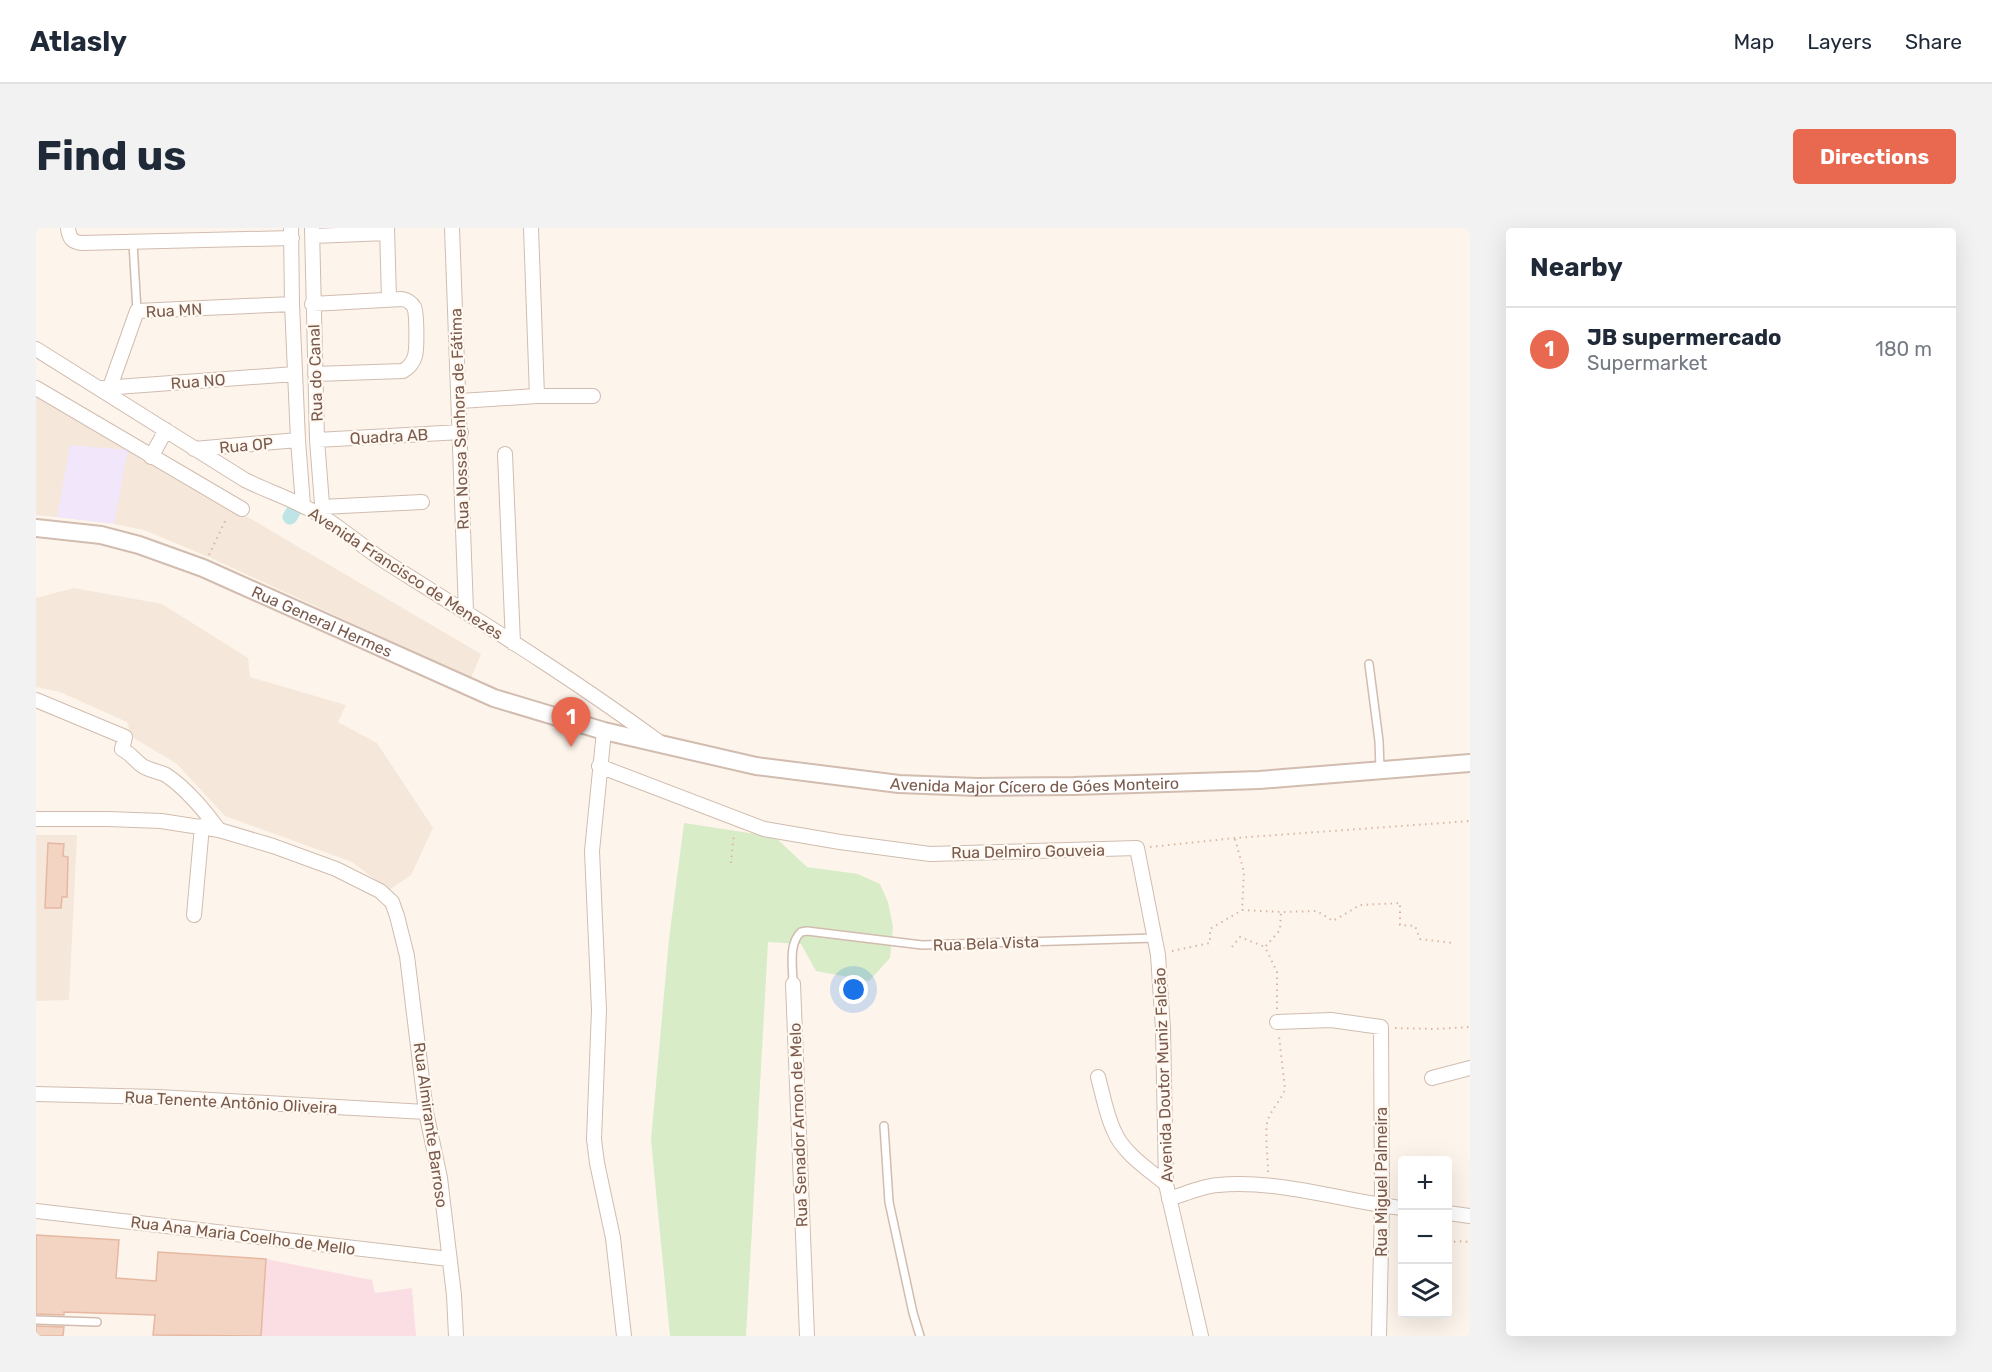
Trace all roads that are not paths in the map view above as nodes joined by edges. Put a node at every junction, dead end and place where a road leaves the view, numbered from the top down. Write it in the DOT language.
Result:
graph roads {
  1 [pos="68,228"];
  2 [pos="452,228"];
  3 [pos="531,228"];
  4 [pos="387,231"];
  5 [pos="312,232"];
  6 [pos="292,233"];
  7 [pos="133,243"];
  8 [pos="389,299"];
  9 [pos="291,304"];
  10 [pos="312,304"];
  11 [pos="137,311"];
  12 [pos="36,349"];
  13 [pos="295,374"];
  14 [pos="315,374"];
  15 [pos="105,387"];
  16 [pos="36,388"];
  17 [pos="537,396"];
  18 [pos="593,396"];
  19 [pos="460,400"];
  20 [pos="166,430"];
  21 [pos="461,432"];
  22 [pos="298,440"];
  23 [pos="317,440"];
  24 [pos="194,449"];
  25 [pos="505,454"];
  26 [pos="151,457"];
  27 [pos="422,502"];
  28 [pos="303,505"];
  29 [pos="238,506"];
  30 [pos="323,512"];
  31 [pos="36,528"];
  32 [pos="466,611"];
  33 [pos="513,643"];
  34 [pos="1369,664"];
  35 [pos="36,700"];
  36 [pos="618,712"];
  37 [pos="609,732"];
  38 [pos="661,743"];
  39 [pos="1470,763"];
  40 [pos="599,766"];
  41 [pos="1380,772"];
  42 [pos="36,819"];
  43 [pos="202,826"];
  44 [pos="219,830"];
  45 [pos="1137,848"];
  46 [pos="194,915"];
  47 [pos="817,932"];
  48 [pos="1155,938"];
  49 [pos="793,984"];
  50 [pos="1277,1022"];
  51 [pos="1470,1068"];
  52 [pos="1098,1077"];
  53 [pos="1432,1078"];
  54 [pos="36,1094"];
  55 [pos="426,1112"];
  56 [pos="884,1126"];
  57 [pos="1166,1184"];
  58 [pos="1169,1198"];
  59 [pos="1382,1206"];
  60 [pos="1398,1208"];
  61 [pos="36,1210"];
  62 [pos="1452,1214"];
  63 [pos="1470,1216"];
  64 [pos="449,1259"];
  65 [pos="36,1320"];
  66 [pos="96,1322"];
  67 [pos="456,1336"];
  68 [pos="624,1336"];
  69 [pos="807,1336"];
  70 [pos="920,1336"];
  71 [pos="1201,1336"];
  72 [pos="1378,1336"];
  1 -- 7 [label="street"];
  2 -- 19 [label="street, Rua Nossa Senhora de Fátima"];
  3 -- 17 [label="street"];
  4 -- 5 [label="street"];
  4 -- 8 [label="street"];
  5 -- 10 [label="street, Rua do Canal"];
  6 -- 7 [label="street"];
  6 -- 9 [label="street, Rua do Canal"];
  7 -- 11 [label="lane"];
  8 -- 10 [label="street"];
  8 -- 14 [label="street"];
  9 -- 11 [label="street, Rua MN"];
  9 -- 13 [label="street, Rua do Canal"];
  10 -- 14 [label="street, Rua do Canal"];
  11 -- 15 [label="street, Rua MN"];
  12 -- 15 [label="street, Avenida Francisco de Menezes"];
  13 -- 15 [label="street, Rua NO"];
  13 -- 22 [label="street, Rua do Canal"];
  14 -- 23 [label="street, Rua do Canal"];
  15 -- 20 [label="street, Avenida Francisco de Menezes"];
  16 -- 26 [label="street"];
  17 -- 18 [label="street"];
  17 -- 19 [label="street"];
  19 -- 21 [label="street, Rua Nossa Senhora de Fátima"];
  20 -- 24 [label="street, Avenida Francisco de Menezes"];
  20 -- 26 [label="street"];
  21 -- 23 [label="street, Quadra AB"];
  21 -- 32 [label="street, Rua Nossa Senhora de Fátima"];
  22 -- 24 [label="street, Rua OP"];
  22 -- 28 [label="street, Rua do Canal"];
  23 -- 30 [label="street, Rua do Canal"];
  24 -- 28 [label="street, Avenida Francisco de Menezes"];
  25 -- 33 [label="street"];
  26 -- 29 [label="street"];
  27 -- 30 [label="street"];
  28 -- 30 [label="street, Avenida Francisco de Menezes"];
  30 -- 32 [label="street, Avenida Francisco de Menezes"];
  31 -- 37 [label="street, Rua General Hermes"];
  32 -- 33 [label="street, Avenida Francisco de Menezes"];
  33 -- 36 [label="street, Avenida Francisco de Menezes"];
  34 -- 41 [label="lane"];
  35 -- 44 [label="street"];
  36 -- 37 [label="street"];
  36 -- 38 [label="street, Avenida Francisco de Menezes"];
  37 -- 38 [label="street, Avenida Major Cícero de Góes Monteiro"];
  37 -- 40 [label="street"];
  38 -- 41 [label="street, Avenida Major Cícero de Góes Monteiro"];
  39 -- 41 [label="street, Avenida Major Cícero de Góes Monteiro"];
  40 -- 45 [label="street, Rua Delmiro Gouveia"];
  40 -- 68 [label="street"];
  42 -- 43 [label="street"];
  43 -- 44 [label="street"];
  43 -- 46 [label="street"];
  44 -- 55 [label="street, Rua Almirante Barroso"];
  45 -- 48 [label="street, Avenida Doutor Muniz Falcão"];
  47 -- 48 [label="lane, Rua Bela Vista"];
  47 -- 49 [label="lane, Rua Senador Arnon de Melo"];
  48 -- 57 [label="street, Avenida Doutor Muniz Falcão"];
  49 -- 69 [label="street, Rua Senador Arnon de Melo"];
  50 -- 59 [label="street, Rua Miguel Palmeira"];
  51 -- 53 [label="street"];
  52 -- 57 [label="street"];
  54 -- 55 [label="street, Rua Tenente Antônio Oliveira"];
  55 -- 64 [label="street, Rua Almirante Barroso"];
  56 -- 70 [label="lane"];
  57 -- 58 [label="street, Avenida Doutor Muniz Falcão"];
  58 -- 59 [label="street"];
  58 -- 71 [label="street, Avenida Doutor Muniz Falcão"];
  59 -- 60 [label="street"];
  59 -- 72 [label="street, Rua Miguel Palmeira"];
  61 -- 64 [label="street, Rua Ana Maria Coelho de Mello"];
  62 -- 63 [label="street"];
  64 -- 67 [label="street, Rua Almirante Barroso"];
  65 -- 66 [label="lane"];
}
